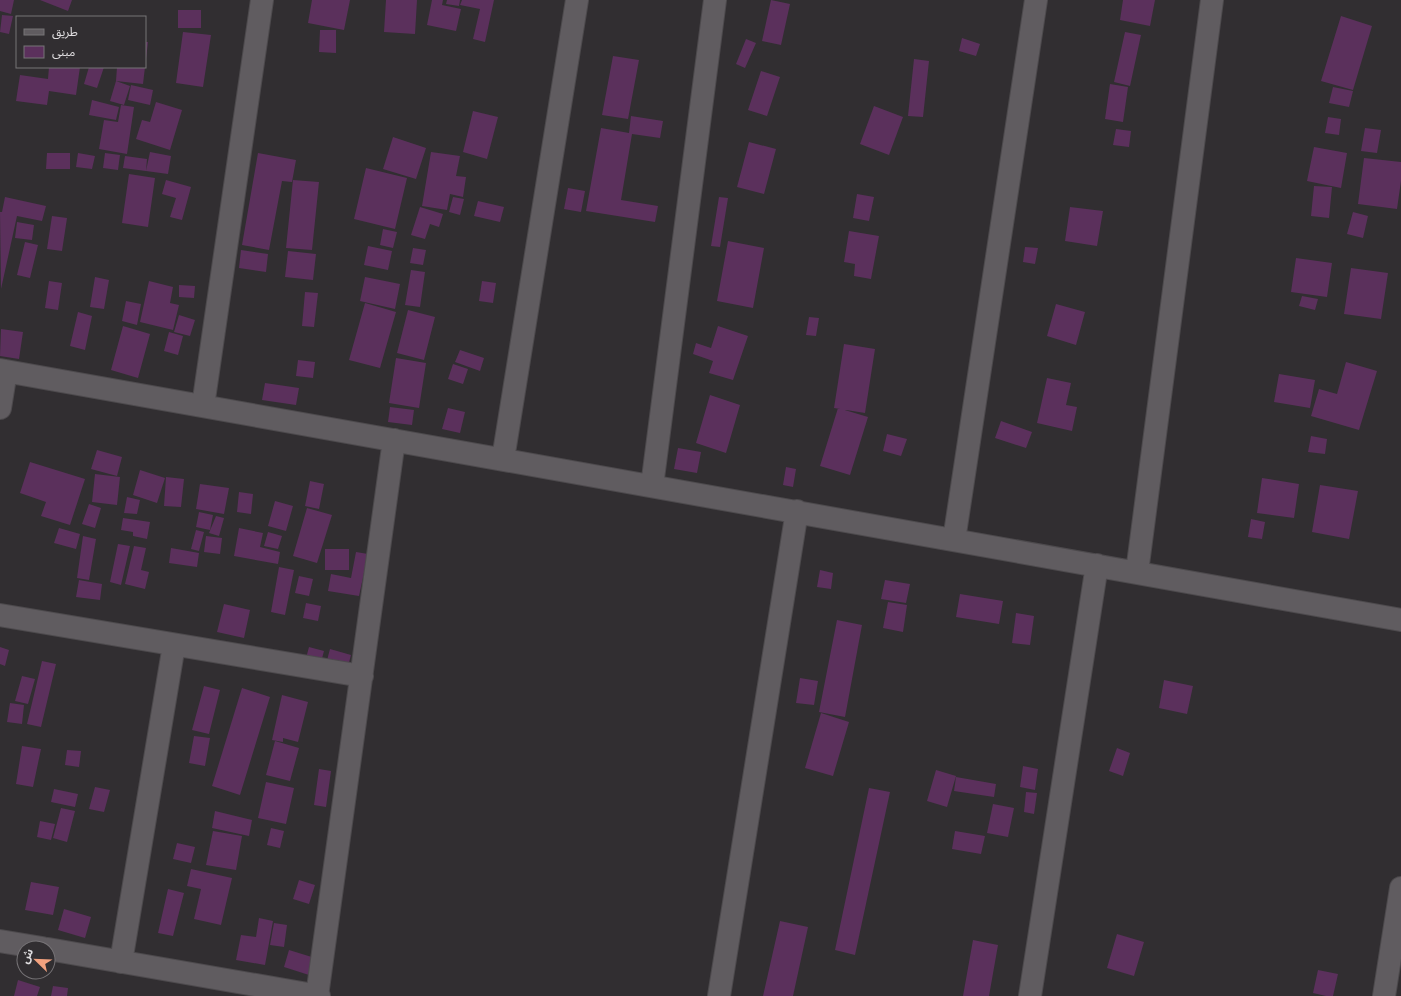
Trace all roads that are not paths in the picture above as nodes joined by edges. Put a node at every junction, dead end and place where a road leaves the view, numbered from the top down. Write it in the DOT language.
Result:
graph roads {
  1 [pos="262,0"];
  2 [pos="577,0"];
  3 [pos="715,0"];
  4 [pos="1036,0"];
  5 [pos="1212,0"];
  6 [pos="3,370"];
  7 [pos="203,406"];
  8 [pos="0,408"];
  9 [pos="394,440"];
  10 [pos="503,459"];
  11 [pos="652,486"];
  12 [pos="797,512"];
  13 [pos="954,540"];
  14 [pos="1097,565"];
  15 [pos="1137,572"];
  16 [pos="0,615"];
  17 [pos="1401,620"];
  18 [pos="174,645"];
  19 [pos="362,676"];
  20 [pos="1401,888"];
  21 [pos="0,941"];
  22 [pos="16,944"];
  23 [pos="56,950"];
  24 [pos="122,962"];
  25 [pos="318,996"];
  26 [pos="719,996"];
  27 [pos="1030,996"];
  28 [pos="1384,996"];
  1 -- 7 [label="street"];
  2 -- 10 [label="street"];
  3 -- 11 [label="street"];
  4 -- 13 [label="street"];
  5 -- 15 [label="street"];
  6 -- 7 [label="street"];
  6 -- 8 [label="street"];
  7 -- 9 [label="street"];
  9 -- 10 [label="street"];
  9 -- 19 [label="street"];
  10 -- 11 [label="street"];
  11 -- 12 [label="street"];
  12 -- 13 [label="street"];
  12 -- 26 [label="street"];
  13 -- 14 [label="street"];
  14 -- 15 [label="street"];
  14 -- 27 [label="street"];
  15 -- 17 [label="street"];
  16 -- 18 [label="street"];
  18 -- 19 [label="street"];
  18 -- 24 [label="street"];
  19 -- 25 [label="street"];
  20 -- 28 [label="street"];
  21 -- 22 [label="street"];
  23 -- 24 [label="street"];
  24 -- 25 [label="street"];
}
